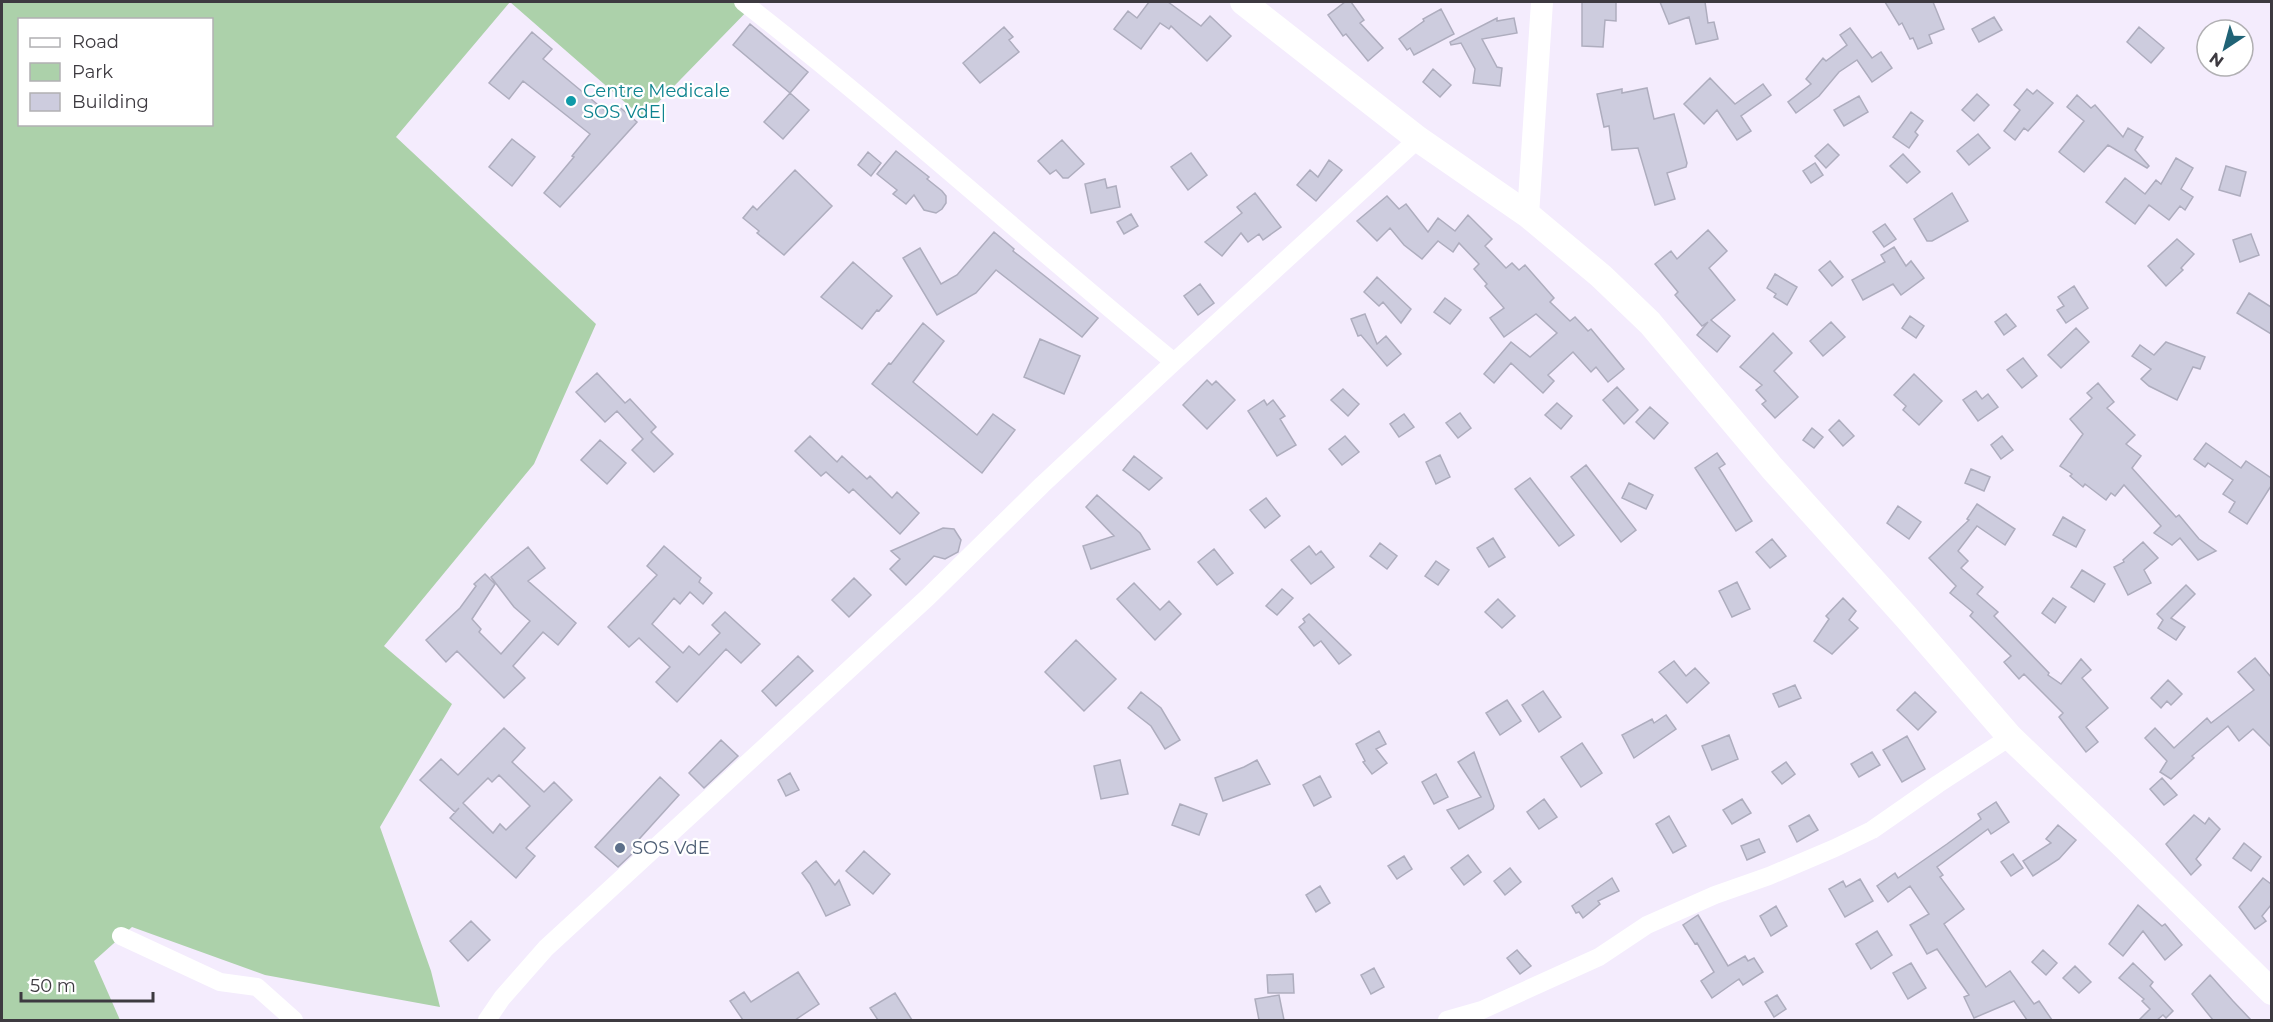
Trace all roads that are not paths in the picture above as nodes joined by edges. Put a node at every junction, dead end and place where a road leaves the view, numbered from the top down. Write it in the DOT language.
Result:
graph roads {
  1 [pos="743,2"];
  2 [pos="1243,2"];
  3 [pos="1542,2"];
  4 [pos="1418,139"];
  5 [pos="1528,215"];
  6 [pos="1174,362"];
  7 [pos="2010,737"];
  8 [pos="121,936"];
  9 [pos="2271,992"];
  10 [pos="294,1020"];
  11 [pos="487,1020"];
  12 [pos="1447,1020"];
  1 -- 6 [label="street"];
  2 -- 4 [label="main road"];
  3 -- 5 [label="street"];
  4 -- 5 [label="main road"];
  4 -- 6 [label="street"];
  5 -- 7 [label="main road"];
  6 -- 11 [label="street"];
  7 -- 9 [label="main road"];
  7 -- 12 [label="street"];
  8 -- 10 [label="street"];
}
